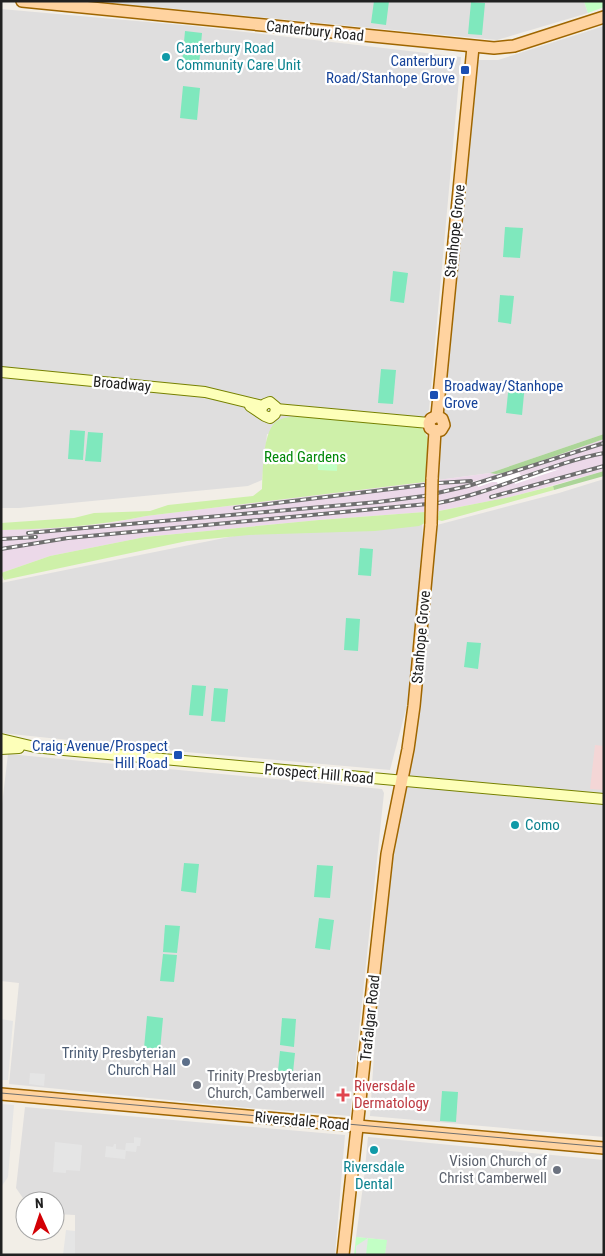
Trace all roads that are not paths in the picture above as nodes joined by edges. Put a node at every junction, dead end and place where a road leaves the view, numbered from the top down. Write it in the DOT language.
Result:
graph roads {
  1 [pos="22,1"];
  2 [pos="604,17"];
  3 [pos="473,47"];
  4 [pos="1,372"];
  5 [pos="434,424"];
  6 [pos="1,740"];
  7 [pos="35,747"];
  8 [pos="1,749"];
  9 [pos="400,781"];
  10 [pos="604,799"];
  11 [pos="1,1094"];
  12 [pos="358,1126"];
  13 [pos="604,1148"];
  14 [pos="344,1255"];
  1 -- 3 [label="main road, Canterbury Road"];
  2 -- 3 [label="main road, Canterbury Road"];
  3 -- 5 [label="main road, Stanhope Grove"];
  4 -- 5 [label="street, Broadway"];
  5 -- 9 [label="main road, Stanhope Grove, bridge"];
  6 -- 7 [label="street, Prospect Hill Road"];
  6 -- 8 [label="street"];
  7 -- 8 [label="street, Prospect Hill Road"];
  7 -- 9 [label="street, Prospect Hill Road"];
  9 -- 10 [label="street, Prospect Hill Road"];
  9 -- 12 [label="main road, Trafalgar Road"];
  11 -- 12 [label="main road, Riversdale Road"];
  12 -- 13 [label="main road, Riversdale Road"];
  12 -- 14 [label="main road, Trafalgar Road"];
}
